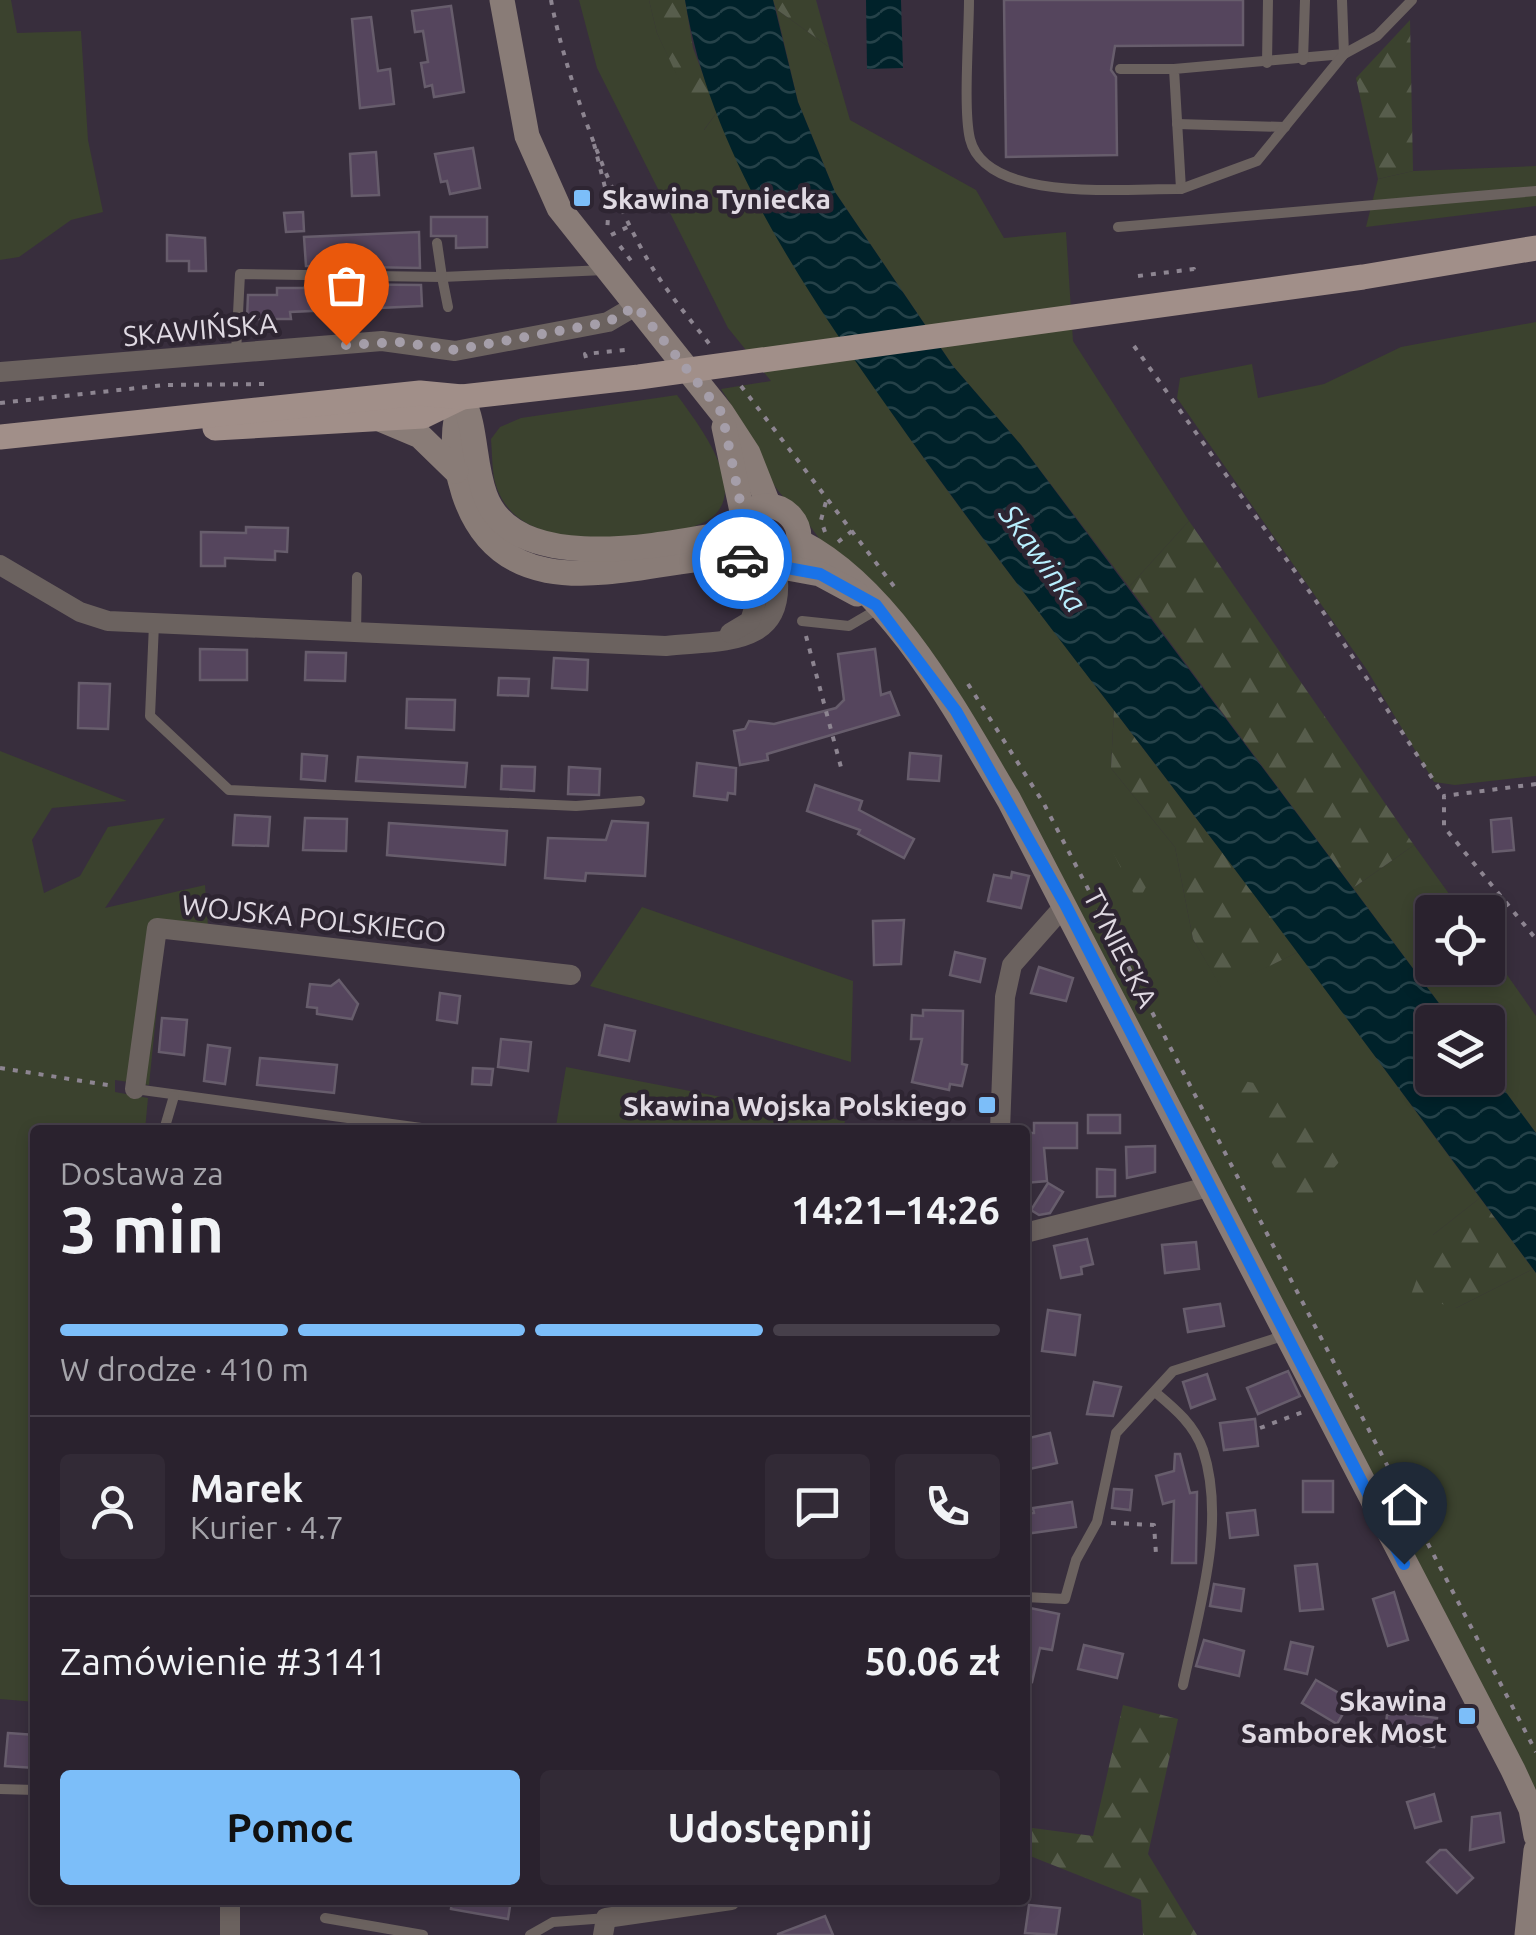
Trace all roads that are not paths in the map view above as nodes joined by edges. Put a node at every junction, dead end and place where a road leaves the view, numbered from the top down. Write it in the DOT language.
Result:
graph roads {
  1 [pos="502,0"];
  2 [pos="969,0"];
  3 [pos="1268,0"];
  4 [pos="1305,0"];
  5 [pos="1342,0"];
  6 [pos="1412,0"];
  7 [pos="1344,54"];
  8 [pos="1303,60"];
  9 [pos="1268,62"];
  10 [pos="1120,69"];
  11 [pos="1174,70"];
  12 [pos="1177,124"];
  13 [pos="1285,126"];
  14 [pos="1181,189"];
  15 [pos="1536,192"];
  16 [pos="1118,227"];
  17 [pos="437,244"];
  18 [pos="1536,248"];
  19 [pos="606,270"];
  20 [pos="442,277"];
  21 [pos="636,306"];
  22 [pos="448,307"];
  23 [pos="236,354"];
  24 [pos="0,372"];
  25 [pos="462,397"];
  26 [pos="722,413"];
  27 [pos="382,420"];
  28 [pos="120,426"];
  29 [pos="0,437"];
  30 [pos="456,470"];
  31 [pos="768,506"];
  32 [pos="800,542"];
  33 [pos="755,551"];
  34 [pos="0,565"];
  35 [pos="357,577"];
  36 [pos="877,607"];
  37 [pos="802,622"];
  38 [pos="154,624"];
  39 [pos="356,634"];
  40 [pos="640,800"];
  41 [pos="1065,904"];
  42 [pos="571,975"];
  43 [pos="136,1090"];
  44 [pos="174,1096"];
  45 [pos="165,1125"];
  46 [pos="397,1125"];
  47 [pos="1000,1125"];
  48 [pos="1208,1187"];
  49 [pos="1030,1232"];
  50 [pos="1286,1335"];
  51 [pos="1154,1392"];
  52 [pos="1030,1597"];
  53 [pos="1183,1685"];
  54 [pos="0,1789"];
  55 [pos="30,1790"];
  56 [pos="1536,1836"];
  57 [pos="1536,1850"];
  58 [pos="230,1905"];
  59 [pos="707,1905"];
  60 [pos="325,1918"];
  61 [pos="606,1926"];
  62 [pos="230,1935"];
  63 [pos="423,1935"];
  64 [pos="530,1935"];
  65 [pos="1527,1935"];
  1 -- 19 [label="street"];
  2 -- 14 [label="lane"];
  3 -- 9 [label="lane"];
  4 -- 8 [label="lane"];
  5 -- 7 [label="lane"];
  6 -- 7 [label="lane"];
  7 -- 8 [label="lane"];
  7 -- 13 [label="lane"];
  8 -- 9 [label="lane"];
  9 -- 11 [label="lane"];
  10 -- 11 [label="lane"];
  11 -- 12 [label="lane"];
  12 -- 13 [label="lane"];
  12 -- 14 [label="lane"];
  13 -- 14 [label="lane"];
  15 -- 16 [label="lane"];
  17 -- 20 [label="lane"];
  18 -- 25 [label="main road"];
  19 -- 20 [label="lane"];
  19 -- 21 [label="street"];
  20 -- 22 [label="lane"];
  20 -- 23 [label="lane"];
  21 -- 23 [label="street, SKAWIŃSKA"];
  21 -- 26 [label="street"];
  23 -- 24 [label="street, SKAWIŃSKA"];
  25 -- 27 [label="main road"];
  25 -- 28 [label="main road"];
  25 -- 30 [label="street"];
  25 -- 33 [label="street"];
  26 -- 31 [label="street"];
  26 -- 33 [label="street"];
  27 -- 28 [label="main road"];
  27 -- 30 [label="street"];
  28 -- 29 [label="main road"];
  30 -- 33 [label="street"];
  31 -- 32 [label="street, TYNIECKA"];
  31 -- 33 [label="street"];
  32 -- 33 [label="street"];
  32 -- 36 [label="street, TYNIECKA"];
  33 -- 36 [label="street, TYNIECKA"];
  33 -- 39 [label="street"];
  34 -- 38 [label="street"];
  35 -- 39 [label="lane"];
  36 -- 37 [label="lane"];
  36 -- 41 [label="street, TYNIECKA"];
  38 -- 39 [label="street"];
  38 -- 40 [label="lane"];
  41 -- 47 [label="street"];
  41 -- 48 [label="street, TYNIECKA"];
  42 -- 43 [label="street, WOJSKA POLSKIEGO"];
  43 -- 44 [label="lane"];
  44 -- 45 [label="lane"];
  44 -- 46 [label="lane"];
  48 -- 49 [label="street"];
  48 -- 50 [label="street, TYNIECKA"];
  50 -- 51 [label="lane"];
  50 -- 56 [label="street, TYNIECKA"];
  51 -- 52 [label="lane"];
  51 -- 53 [label="lane"];
  54 -- 55 [label="lane"];
  57 -- 65 [label="street"];
  58 -- 62 [label="street"];
  59 -- 61 [label="street"];
  60 -- 63 [label="lane"];
  61 -- 64 [label="lane"];
}
